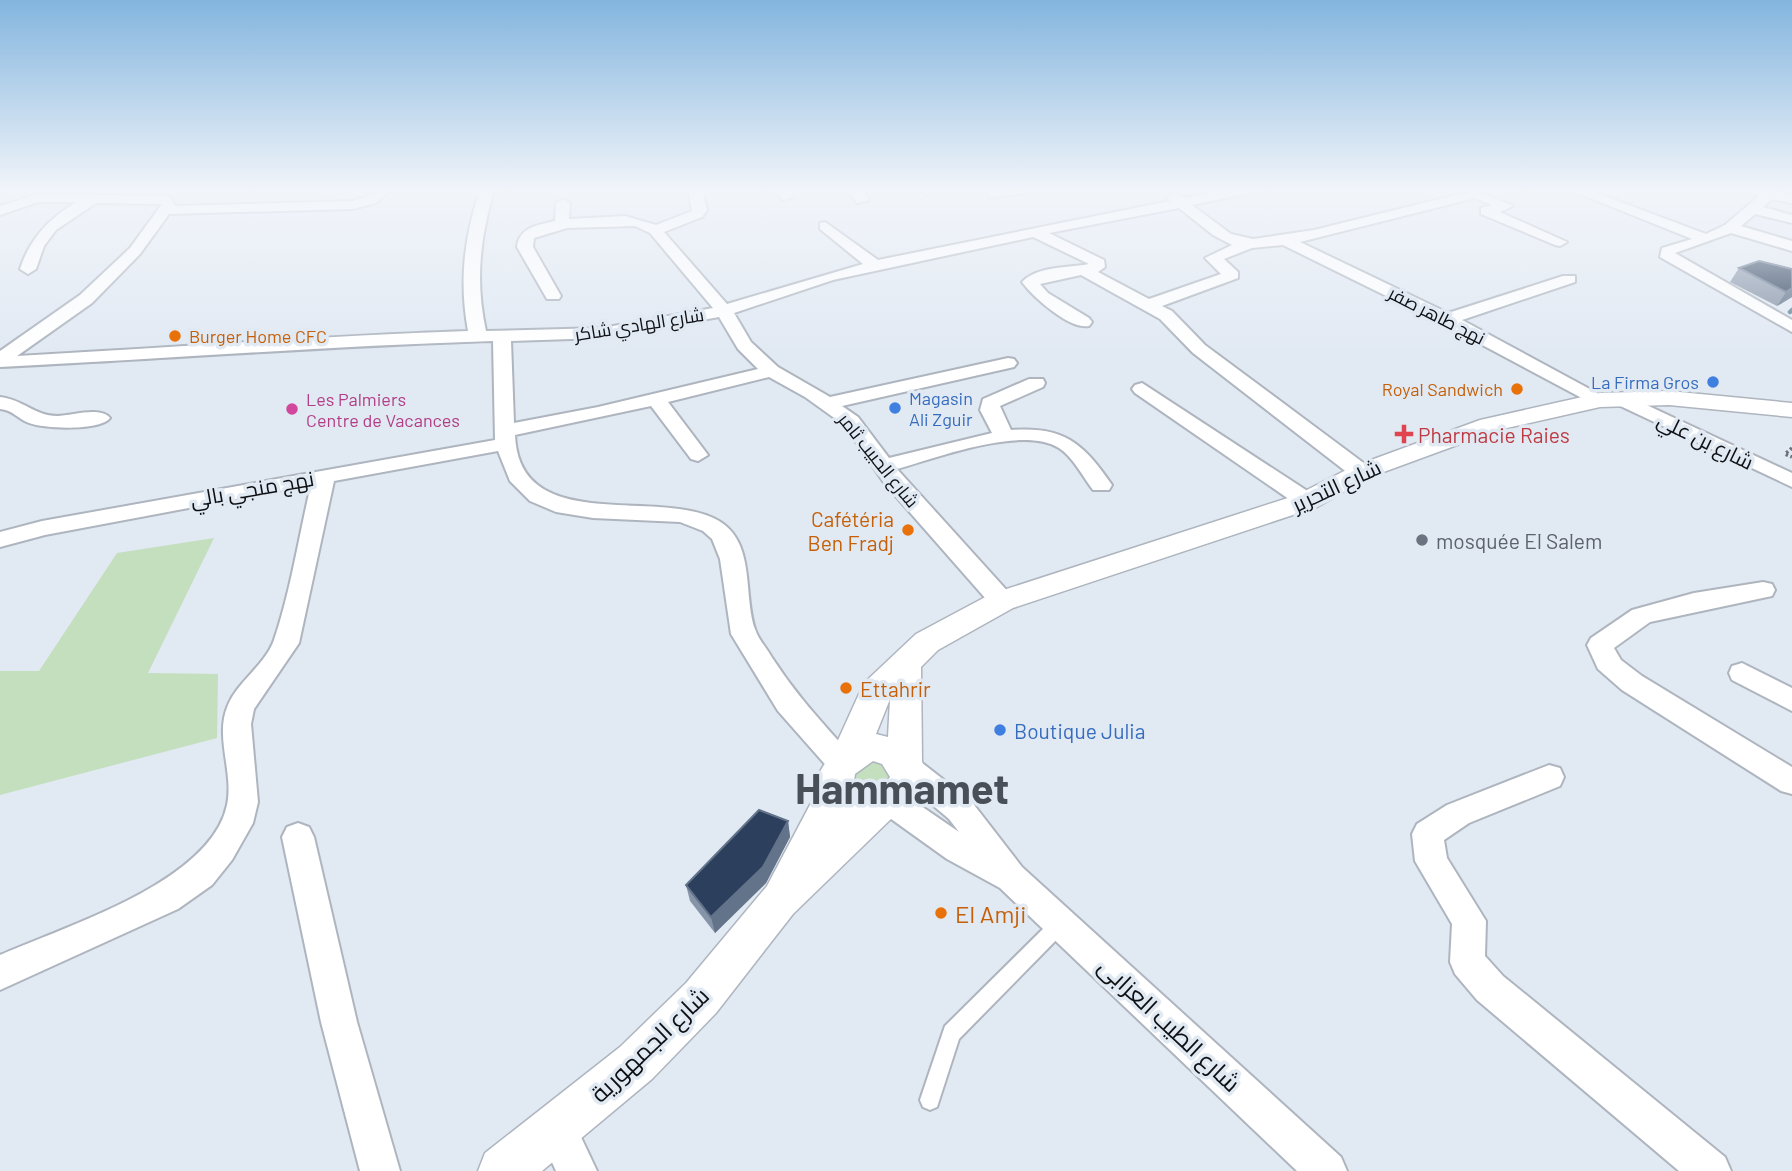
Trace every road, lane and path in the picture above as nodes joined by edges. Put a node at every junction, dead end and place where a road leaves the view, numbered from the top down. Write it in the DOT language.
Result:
graph roads {
  1 [pos="37,245"];
  2 [pos="140,245"];
  3 [pos="472,245"];
  4 [pos="526,245"];
  5 [pos="667,245"];
  6 [pos="848,245"];
  7 [pos="971,245"];
  8 [pos="1061,245"];
  9 [pos="1246,245"];
  10 [pos="1294,245"];
  11 [pos="1686,245"];
  12 [pos="875,266"];
  13 [pos="28,269"];
  14 [pos="1083,270"];
  15 [pos="1569,278"];
  16 [pos="553,296"];
  17 [pos="1148,305"];
  18 [pos="724,311"];
  19 [pos="1447,319"];
  20 [pos="1083,321"];
  21 [pos="1792,327"];
  22 [pos="502,336"];
  23 [pos="478,337"];
  24 [pos="0,361"];
  25 [pos="1008,363"];
  26 [pos="771,372"];
  27 [pos="1036,383"];
  28 [pos="1142,389"];
  29 [pos="1610,399"];
  30 [pos="657,400"];
  31 [pos="0,402"];
  32 [pos="828,403"];
  33 [pos="1792,410"];
  34 [pos="100,418"];
  35 [pos="505,437"];
  36 [pos="1004,437"];
  37 [pos="1792,448"];
  38 [pos="698,455"];
  39 [pos="1792,457"];
  40 [pos="883,466"];
  41 [pos="1361,472"];
  42 [pos="324,475"];
  43 [pos="1792,481"];
  44 [pos="1101,485"];
  45 [pos="1307,501"];
  46 [pos="0,540"];
  47 [pos="1763,590"];
  48 [pos="1002,601"];
  49 [pos="905,664"];
  50 [pos="1742,673"];
  51 [pos="1792,701"];
  52 [pos="906,764"];
  53 [pos="843,768"];
  54 [pos="1549,777"];
  55 [pos="1792,782"];
  56 [pos="886,804"];
  57 [pos="298,837"];
  58 [pos="1012,878"];
  59 [pos="779,901"];
  60 [pos="1062,922"];
  61 [pos="0,973"];
  62 [pos="930,1100"];
  63 [pos="557,1130"];
  64 [pos="380,1171"];
  65 [pos="503,1171"];
  66 [pos="576,1171"];
  67 [pos="1327,1171"];
  68 [pos="1711,1171"];
  1 -- 13 [label="street"];
  2 -- 24 [label="street"];
  3 -- 23 [label="street"];
  4 -- 16 [label="street"];
  5 -- 18 [label="street, شارع الحبيب ثامر"];
  6 -- 12 [label="street"];
  7 -- 12 [label="street, شارع الهادي شاكر"];
  8 -- 14 [label="street"];
  9 -- 17 [label="street"];
  10 -- 19 [label="street, نهج طاهر صفر"];
  11 -- 21 [label="street"];
  12 -- 18 [label="street, شارع الهادي شاكر"];
  14 -- 17 [label="street"];
  14 -- 20 [label="street"];
  15 -- 19 [label="street"];
  17 -- 41 [label="street"];
  18 -- 22 [label="street, شارع الهادي شاكر"];
  18 -- 26 [label="street, شارع الحبيب ثامر"];
  19 -- 29 [label="street, نهج طاهر صفر"];
  22 -- 23 [label="street, شارع الهادي شاكر"];
  22 -- 35 [label="street"];
  23 -- 24 [label="street, شارع الهادي شاكر"];
  25 -- 32 [label="street"];
  26 -- 30 [label="street, نهج منجي بالي"];
  26 -- 32 [label="street, شارع الحبيب ثامر"];
  27 -- 36 [label="street"];
  28 -- 45 [label="street"];
  29 -- 33 [label="street, شارع التحرير"];
  29 -- 41 [label="street, شارع التحرير"];
  29 -- 43 [label="street, شارع بن علي"];
  30 -- 35 [label="street, نهج منجي بالي"];
  30 -- 38 [label="street"];
  31 -- 34 [label="street"];
  32 -- 40 [label="street, شارع الحبيب ثامر"];
  35 -- 42 [label="street, نهج منجي بالي"];
  35 -- 53 [label="street"];
  36 -- 40 [label="street"];
  36 -- 44 [label="street"];
  37 -- 39 [label="path"];
  40 -- 48 [label="street, شارع الحبيب ثامر"];
  41 -- 45 [label="street, شارع التحرير"];
  42 -- 46 [label="street, نهج منجي بالي"];
  42 -- 61 [label="street"];
  45 -- 48 [label="street, شارع التحرير"];
  47 -- 55 [label="street"];
  48 -- 49 [label="street, شارع التحرير"];
  49 -- 52 [label="street"];
  49 -- 53 [label="street, شارع التحرير"];
  50 -- 51 [label="street"];
  52 -- 53 [label="street"];
  52 -- 56 [label="street, شارع الجمهورية"];
  52 -- 58 [label="street, شارع الطيب العزابى"];
  53 -- 56 [label="street"];
  53 -- 59 [label="street, شارع الجمهورية"];
  54 -- 68 [label="street"];
  56 -- 58 [label="street, شارع الطيب العزابى"];
  56 -- 59 [label="street, شارع الجمهورية"];
  57 -- 64 [label="street"];
  58 -- 60 [label="street, شارع الطيب العزابى"];
  59 -- 63 [label="street, شارع الجمهورية"];
  60 -- 62 [label="lane"];
  60 -- 67 [label="street, شارع الطيب العزابى"];
  63 -- 65 [label="street, شارع الجمهورية"];
  63 -- 66 [label="street"];
}
